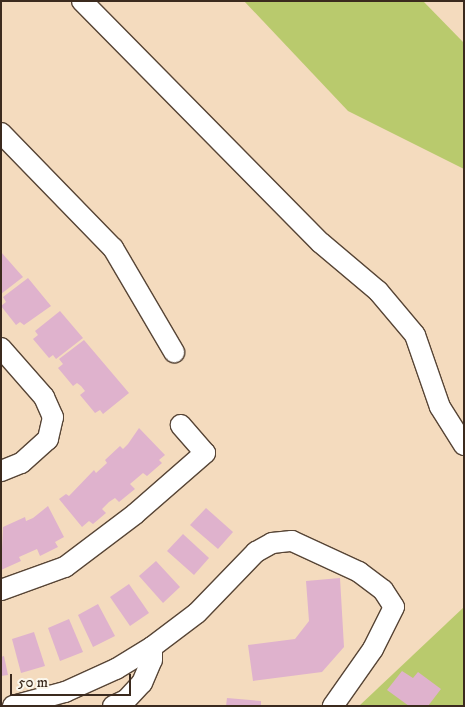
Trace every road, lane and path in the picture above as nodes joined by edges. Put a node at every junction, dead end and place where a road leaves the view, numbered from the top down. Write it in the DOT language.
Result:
graph roads {
  1 [pos="82,1"];
  2 [pos="1,133"];
  3 [pos="1,348"];
  4 [pos="174,352"];
  5 [pos="181,425"];
  6 [pos="464,445"];
  7 [pos="1,471"];
  8 [pos="1,590"];
  9 [pos="152,647"];
  10 [pos="45,702"];
  11 [pos="13,706"];
  12 [pos="113,706"];
  13 [pos="333,706"];
  1 -- 6 [label="street"];
  2 -- 4 [label="street"];
  3 -- 7 [label="street"];
  5 -- 8 [label="street"];
  9 -- 10 [label="street"];
  9 -- 12 [label="street"];
  9 -- 13 [label="street"];
  10 -- 11 [label="street"];
}
